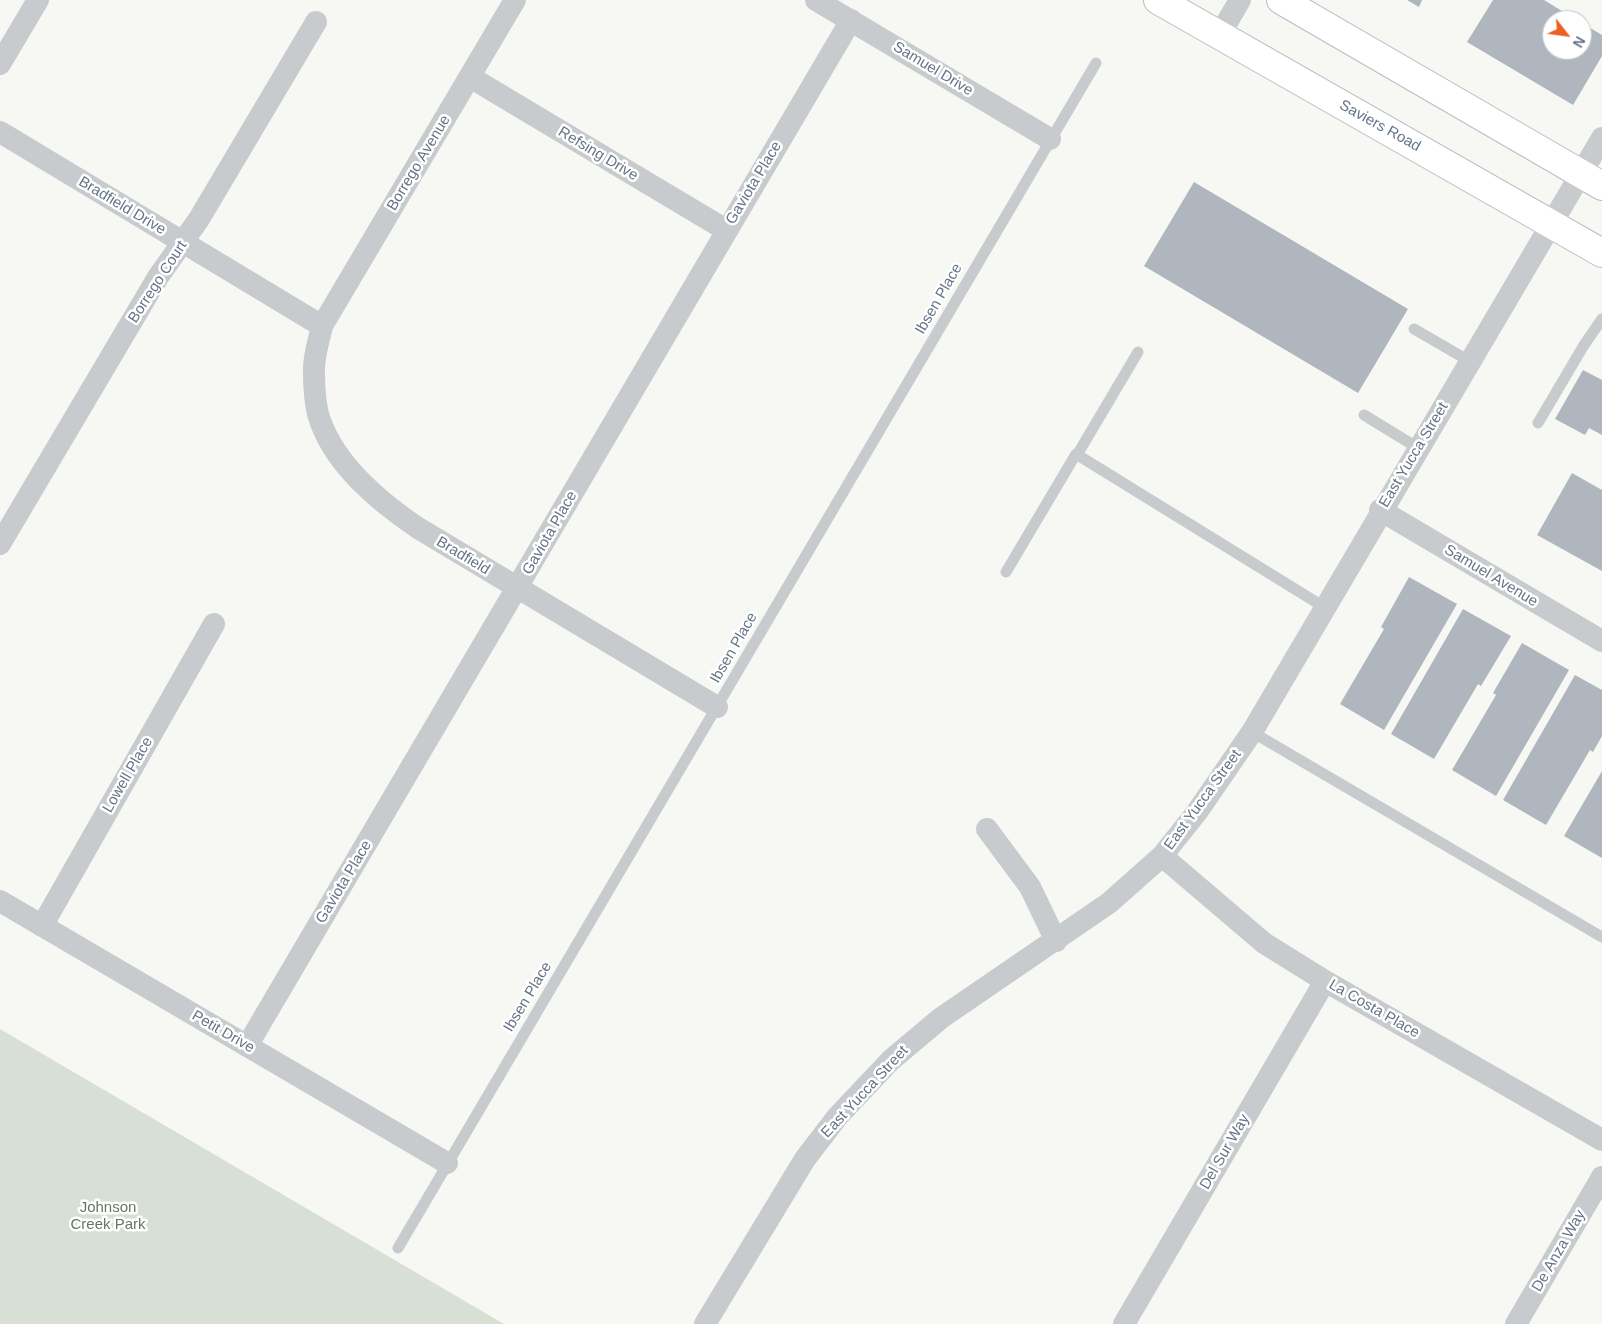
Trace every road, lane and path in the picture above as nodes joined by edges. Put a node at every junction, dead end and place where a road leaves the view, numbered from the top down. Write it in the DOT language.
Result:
graph roads {
  1 [pos="38,0"];
  2 [pos="515,0"];
  3 [pos="816,0"];
  4 [pos="1158,0"];
  5 [pos="1240,0"];
  6 [pos="1280,0"];
  7 [pos="851,20"];
  8 [pos="316,22"];
  9 [pos="1219,36"];
  10 [pos="1096,63"];
  11 [pos="0,64"];
  12 [pos="470,77"];
  13 [pos="0,132"];
  14 [pos="1602,138"];
  15 [pos="1050,139"];
  16 [pos="1591,179"];
  17 [pos="1552,223"];
  18 [pos="726,230"];
  19 [pos="183,244"];
  20 [pos="1602,253"];
  21 [pos="1602,319"];
  22 [pos="322,326"];
  23 [pos="1414,329"];
  24 [pos="1138,352"];
  25 [pos="1470,362"];
  26 [pos="1364,415"];
  27 [pos="1538,423"];
  28 [pos="1418,448"];
  29 [pos="1077,455"];
  30 [pos="1380,510"];
  31 [pos="0,544"];
  32 [pos="1006,572"];
  33 [pos="518,588"];
  34 [pos="1324,607"];
  35 [pos="214,624"];
  36 [pos="1602,641"];
  37 [pos="717,707"];
  38 [pos="1252,732"];
  39 [pos="987,829"];
  40 [pos="1162,856"];
  41 [pos="0,901"];
  42 [pos="42,926"];
  43 [pos="1602,937"];
  44 [pos="1056,941"];
  45 [pos="1325,981"];
  46 [pos="247,1046"];
  47 [pos="1602,1140"];
  48 [pos="447,1163"];
  49 [pos="1602,1177"];
  50 [pos="398,1248"];
  51 [pos="705,1324"];
  52 [pos="1124,1324"];
  53 [pos="1516,1324"];
  1 -- 11 [label="street"];
  2 -- 12 [label="street, Borrego Avenue"];
  3 -- 7 [label="street, Samuel Drive"];
  4 -- 9 [label="main road, Saviers Road"];
  5 -- 9 [label="street"];
  6 -- 16 [label="main road"];
  7 -- 15 [label="street, Samuel Drive"];
  7 -- 18 [label="street, Gaviota Place"];
  8 -- 19 [label="street, Borrego Court"];
  9 -- 17 [label="main road, Saviers Road"];
  10 -- 15 [label="lane, Ibsen Place"];
  12 -- 18 [label="street, Refsing Drive"];
  12 -- 22 [label="street, Borrego Avenue"];
  13 -- 19 [label="street, Bradfield Drive"];
  14 -- 16 [label="street, East Yucca Street"];
  15 -- 37 [label="lane, Ibsen Place"];
  16 -- 17 [label="street, East Yucca Street"];
  17 -- 20 [label="main road, Saviers Road"];
  17 -- 25 [label="street, East Yucca Street"];
  18 -- 33 [label="street, Gaviota Place"];
  19 -- 22 [label="street, Bradfield Drive"];
  19 -- 31 [label="street, Borrego Court"];
  21 -- 27 [label="lane"];
  22 -- 33 [label="street, Bradfield"];
  23 -- 25 [label="lane"];
  24 -- 29 [label="lane"];
  25 -- 28 [label="street, East Yucca Street"];
  26 -- 28 [label="lane"];
  28 -- 30 [label="street, East Yucca Street"];
  29 -- 32 [label="lane"];
  29 -- 34 [label="lane"];
  30 -- 34 [label="street, East Yucca Street"];
  30 -- 36 [label="street, Samuel Avenue"];
  33 -- 37 [label="street, Bradfield"];
  33 -- 46 [label="street, Gaviota Place"];
  34 -- 38 [label="street, East Yucca Street"];
  35 -- 42 [label="street, Lowell Place"];
  37 -- 48 [label="lane, Ibsen Place"];
  38 -- 40 [label="street, East Yucca Street"];
  38 -- 43 [label="lane"];
  39 -- 44 [label="street"];
  40 -- 44 [label="street, East Yucca Street"];
  40 -- 45 [label="street, La Costa Place"];
  41 -- 42 [label="street, Petit Drive"];
  42 -- 46 [label="street, Petit Drive"];
  44 -- 51 [label="street, East Yucca Street"];
  45 -- 47 [label="street, La Costa Place"];
  45 -- 52 [label="street, Del Sur Way"];
  46 -- 48 [label="street, Petit Drive"];
  48 -- 50 [label="lane, Ibsen Place"];
  49 -- 53 [label="street, De Anza Way"];
}
